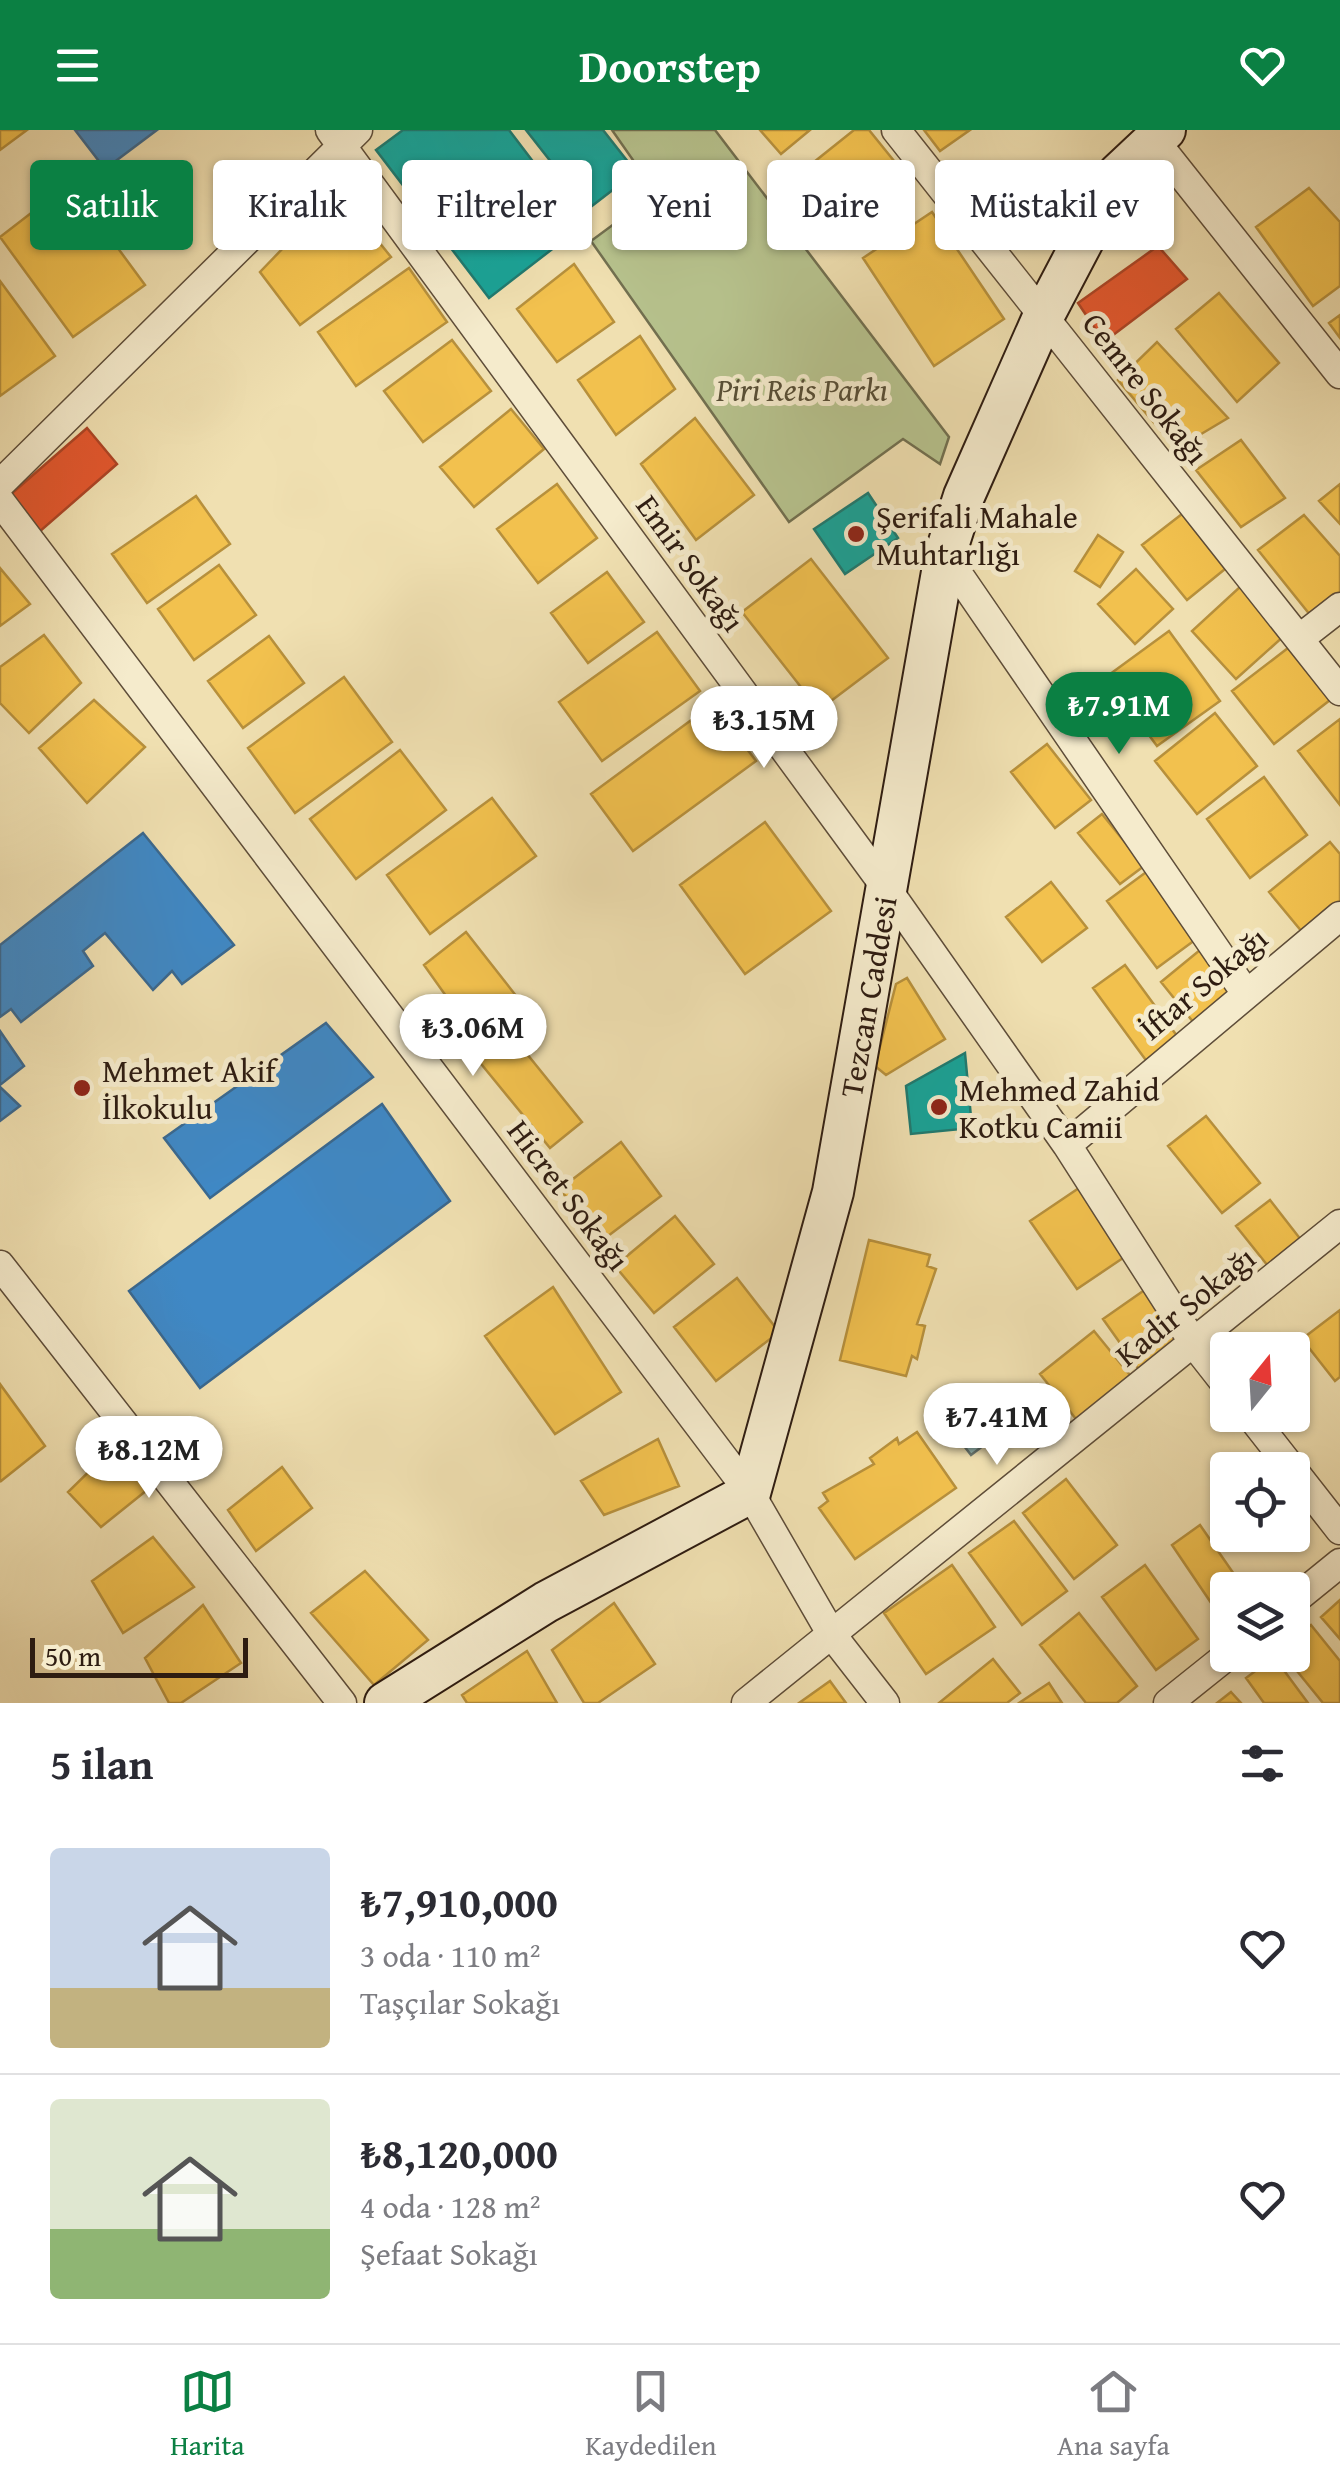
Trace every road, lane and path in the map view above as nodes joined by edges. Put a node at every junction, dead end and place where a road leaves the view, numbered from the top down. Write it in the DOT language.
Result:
graph roads {
  1 [pos="896,130"];
  2 [pos="343,135"];
  3 [pos="1160,135"];
  4 [pos="1044,315"];
  5 [pos="1340,374"];
  6 [pos="0,484"];
  7 [pos="0,501"];
  8 [pos="946,555"];
  9 [pos="1340,607"];
  10 [pos="1298,638"];
  11 [pos="1340,691"];
  12 [pos="886,890"];
  13 [pos="1340,916"];
  14 [pos="1245,992"];
  15 [pos="1067,1145"];
  16 [pos="1340,1224"];
  17 [pos="0,1264"];
  18 [pos="1195,1345"];
  19 [pos="1210,1364"];
  20 [pos="1263,1432"];
  21 [pos="750,1493"];
  22 [pos="1340,1530"];
  23 [pos="1340,1564"];
  24 [pos="1310,1588"];
  25 [pos="832,1635"];
  26 [pos="1210,1669"];
  27 [pos="342,1703"];
  28 [pos="386,1703"];
  29 [pos="746,1703"];
  30 [pos="885,1703"];
  31 [pos="1168,1703"];
  1 -- 4 [label="street, Cemre Sokağı"];
  2 -- 6 [label="street"];
  2 -- 12 [label="street, Emir Sokağı"];
  3 -- 4 [label="street, Tezcan Caddesi"];
  3 -- 5 [label="street"];
  4 -- 8 [label="street, Tezcan Caddesi"];
  4 -- 10 [label="street, Cemre Sokağı"];
  7 -- 21 [label="street, Hicret Sokağı"];
  8 -- 12 [label="street, Tezcan Caddesi"];
  8 -- 14 [label="street"];
  9 -- 10 [label="street"];
  10 -- 11 [label="street, Cemre Sokağı"];
  12 -- 15 [label="street, Emir Sokağı"];
  12 -- 21 [label="street, Tezcan Caddesi"];
  13 -- 14 [label="street, İftar Sokağı"];
  14 -- 15 [label="street, İftar Sokağı"];
  15 -- 18 [label="street, Emir Sokağı"];
  16 -- 18 [label="street, Kadir Sokağı"];
  17 -- 27 [label="street"];
  18 -- 19 [label="street, Emir Sokağı"];
  18 -- 25 [label="street, Kadir Sokağı"];
  20 -- 22 [label="street"];
  21 -- 25 [label="street, Hicret Sokağı"];
  21 -- 28 [label="street"];
  23 -- 24 [label="street"];
  25 -- 29 [label="street, Kadir Sokağı"];
  25 -- 30 [label="street, Hicret Sokağı"];
  26 -- 31 [label="street"];
}
